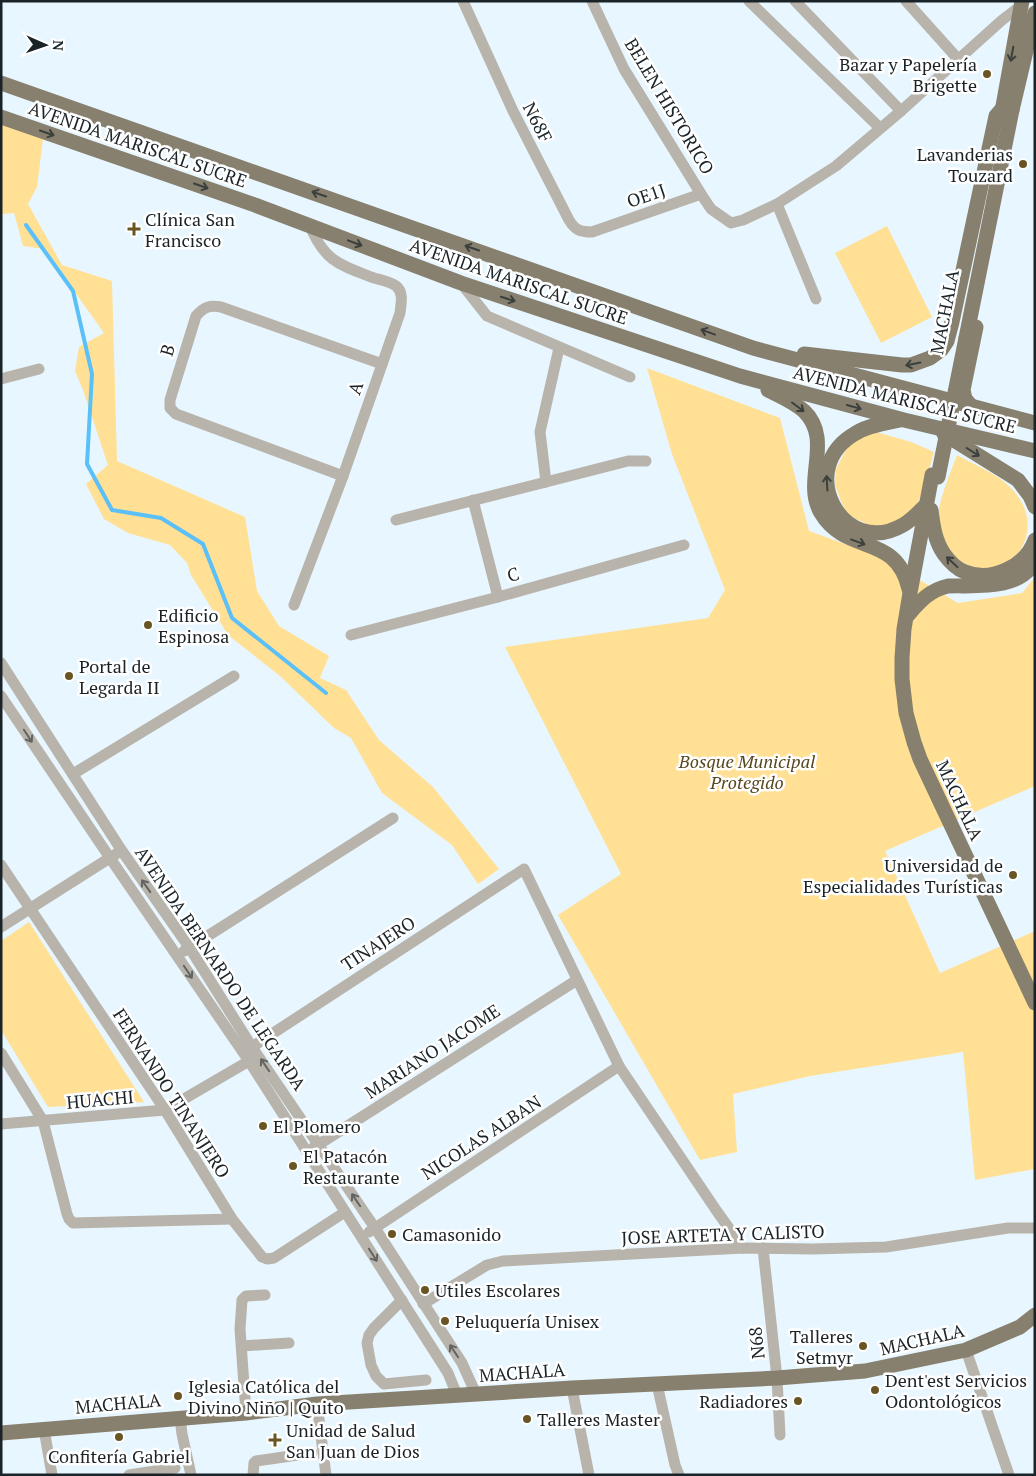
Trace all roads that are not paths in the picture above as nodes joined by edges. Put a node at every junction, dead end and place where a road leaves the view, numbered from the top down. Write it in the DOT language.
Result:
graph roads {
  1 [pos="463,1"];
  2 [pos="592,1"];
  3 [pos="748,1"];
  4 [pos="795,1"];
  5 [pos="906,1"];
  6 [pos="1020,2"];
  7 [pos="1035,13"];
  8 [pos="958,59"];
  9 [pos="1,83"];
  10 [pos="1008,109"];
  11 [pos="901,110"];
  12 [pos="1,117"];
  13 [pos="880,128"];
  14 [pos="999,178"];
  15 [pos="701,194"];
  16 [pos="777,204"];
  17 [pos="310,226"];
  18 [pos="602,228"];
  19 [pos="461,283"];
  20 [pos="816,299"];
  21 [pos="962,338"];
  22 [pos="559,348"];
  23 [pos="754,348"];
  24 [pos="382,364"];
  25 [pos="39,369"];
  26 [pos="740,376"];
  27 [pos="630,377"];
  28 [pos="1,378"];
  29 [pos="972,407"];
  30 [pos="904,420"];
  31 [pos="1035,423"];
  32 [pos="932,427"];
  33 [pos="1035,452"];
  34 [pos="646,462"];
  35 [pos="343,476"];
  36 [pos="546,482"];
  37 [pos="473,500"];
  38 [pos="1035,507"];
  39 [pos="928,508"];
  40 [pos="396,520"];
  41 [pos="1035,540"];
  42 [pos="684,545"];
  43 [pos="1035,562"];
  44 [pos="910,593"];
  45 [pos="498,596"];
  46 [pos="294,605"];
  47 [pos="906,622"];
  48 [pos="351,635"];
  49 [pos="1,663"];
  50 [pos="234,676"];
  51 [pos="1,696"];
  52 [pos="73,774"];
  53 [pos="393,818"];
  54 [pos="122,851"];
  55 [pos="110,858"];
  56 [pos="1,865"];
  57 [pos="30,908"];
  58 [pos="1,927"];
  59 [pos="189,947"];
  60 [pos="177,955"];
  61 [pos="577,980"];
  62 [pos="1035,1003"];
  63 [pos="252,1047"];
  64 [pos="1,1053"];
  65 [pos="249,1061"];
  66 [pos="619,1066"];
  67 [pos="165,1110"];
  68 [pos="43,1121"];
  69 [pos="1,1124"];
  70 [pos="318,1145"];
  71 [pos="307,1152"];
  72 [pos="345,1212"];
  73 [pos="232,1219"];
  74 [pos="375,1228"];
  75 [pos="1035,1228"];
  76 [pos="362,1238"];
  77 [pos="743,1248"];
  78 [pos="763,1248"];
  79 [pos="265,1295"];
  80 [pos="402,1300"];
  81 [pos="422,1304"];
  82 [pos="1035,1315"];
  83 [pos="289,1343"];
  84 [pos="242,1346"];
  85 [pos="966,1350"];
  86 [pos="777,1378"];
  87 [pos="426,1380"];
  88 [pos="657,1384"];
  89 [pos="572,1388"];
  90 [pos="476,1394"];
  91 [pos="457,1395"];
  92 [pos="317,1404"];
  93 [pos="246,1412"];
  94 [pos="180,1417"];
  95 [pos="44,1429"];
  96 [pos="1,1433"];
  97 [pos="780,1435"];
  98 [pos="312,1453"];
  99 [pos="175,1468"];
  100 [pos="147,1474"];
  101 [pos="52,1475"];
  102 [pos="129,1475"];
  103 [pos="191,1475"];
  104 [pos="253,1475"];
  105 [pos="326,1475"];
  106 [pos="588,1475"];
  107 [pos="679,1475"];
  108 [pos="1009,1475"];
  1 -- 18 [label="street, N68F"];
  2 -- 15 [label="street, BELEN HISTORICO"];
  3 -- 13 [label="street"];
  4 -- 11 [label="street"];
  5 -- 8 [label="street"];
  6 -- 8 [label="street"];
  6 -- 10 [label="main road, MACHALA, one-way"];
  7 -- 10 [label="main road, MACHALA"];
  8 -- 11 [label="street"];
  23 -- 9 [label="main road, AVENIDA MARISCAL SUCRE, one-way"];
  10 -- 14 [label="main road, MACHALA"];
  10 -- 21 [label="main road, MACHALA"];
  10 -- 23 [label="main road, one-way"];
  11 -- 13 [label="street"];
  12 -- 17 [label="main road, AVENIDA MARISCAL SUCRE, one-way"];
  13 -- 16 [label="street"];
  14 -- 21 [label="main road, MACHALA"];
  14 -- 29 [label="main road"];
  15 -- 16 [label="street, BELEN HISTORICO"];
  15 -- 18 [label="street, OE1J"];
  16 -- 20 [label="street"];
  17 -- 19 [label="main road, AVENIDA MARISCAL SUCRE, one-way"];
  17 -- 24 [label="street, A"];
  19 -- 22 [label="street"];
  19 -- 26 [label="main road, AVENIDA MARISCAL SUCRE, one-way"];
  21 -- 39 [label="main road, MACHALA"];
  22 -- 27 [label="street"];
  22 -- 36 [label="street"];
  23 -- 29 [label="main road, AVENIDA MARISCAL SUCRE"];
  24 -- 35 [label="street, A"];
  24 -- 35 [label="street, B"];
  25 -- 28 [label="street"];
  26 -- 30 [label="main road, AVENIDA MARISCAL SUCRE, one-way"];
  26 -- 44 [label="main road, one-way"];
  29 -- 31 [label="main road, AVENIDA MARISCAL SUCRE"];
  30 -- 32 [label="main road, AVENIDA MARISCAL SUCRE"];
  39 -- 30 [label="main road, one-way"];
  32 -- 33 [label="main road, AVENIDA MARISCAL SUCRE"];
  32 -- 38 [label="main road, one-way"];
  34 -- 36 [label="street"];
  35 -- 46 [label="street, A"];
  36 -- 37 [label="street"];
  37 -- 40 [label="street"];
  37 -- 45 [label="street"];
  41 -- 39 [label="main road, one-way"];
  39 -- 44 [label="main road, MACHALA"];
  39 -- 47 [label="main road, MACHALA"];
  42 -- 45 [label="street, C"];
  43 -- 47 [label="main road"];
  44 -- 47 [label="main road, MACHALA"];
  45 -- 48 [label="street, C"];
  47 -- 62 [label="main road, MACHALA"];
  49 -- 52 [label="street, AVENIDA BERNARDO DE LEGARDA"];
  50 -- 52 [label="street"];
  51 -- 55 [label="street, AVENIDA BERNARDO DE LEGARDA, one-way"];
  52 -- 54 [label="street, AVENIDA BERNARDO DE LEGARDA"];
  53 -- 59 [label="street"];
  54 -- 55 [label="street"];
  59 -- 54 [label="street, AVENIDA BERNARDO DE LEGARDA, one-way"];
  55 -- 57 [label="street"];
  55 -- 60 [label="street, AVENIDA BERNARDO DE LEGARDA"];
  56 -- 57 [label="street, FERNANDO TINANJERO"];
  57 -- 58 [label="street"];
  57 -- 67 [label="street, FERNANDO TINANJERO"];
  59 -- 60 [label="street"];
  59 -- 63 [label="street, AVENIDA BERNARDO DE LEGARDA"];
  60 -- 65 [label="street, AVENIDA BERNARDO DE LEGARDA, one-way"];
  61 -- 63 [label="street, TINAJERO"];
  61 -- 66 [label="street"];
  61 -- 70 [label="street, MARIANO JACOME"];
  70 -- 63 [label="street, AVENIDA BERNARDO DE LEGARDA, one-way"];
  64 -- 68 [label="street"];
  65 -- 67 [label="street, HUACHI"];
  65 -- 71 [label="street, AVENIDA BERNARDO DE LEGARDA"];
  66 -- 74 [label="street, NICOLAS ALBAN"];
  66 -- 77 [label="street"];
  67 -- 68 [label="street, HUACHI"];
  67 -- 73 [label="street, FERNANDO TINANJERO"];
  68 -- 69 [label="street, HUACHI"];
  68 -- 73 [label="street"];
  70 -- 71 [label="street, MARIANO JACOME"];
  74 -- 70 [label="street, AVENIDA BERNARDO DE LEGARDA, one-way"];
  71 -- 72 [label="street, AVENIDA BERNARDO DE LEGARDA"];
  72 -- 73 [label="street, FERNANDO TINANJERO"];
  72 -- 76 [label="street, AVENIDA BERNARDO DE LEGARDA"];
  74 -- 76 [label="street, NICOLAS ALBAN"];
  74 -- 81 [label="street, AVENIDA BERNARDO DE LEGARDA"];
  75 -- 78 [label="street, JOSE ARTETA Y CALISTO"];
  76 -- 80 [label="street, AVENIDA BERNARDO DE LEGARDA, one-way"];
  77 -- 78 [label="street, JOSE ARTETA Y CALISTO"];
  77 -- 81 [label="street, JOSE ARTETA Y CALISTO"];
  78 -- 86 [label="street, N68"];
  79 -- 84 [label="street"];
  80 -- 87 [label="street"];
  80 -- 91 [label="street, AVENIDA BERNARDO DE LEGARDA"];
  90 -- 81 [label="street, AVENIDA BERNARDO DE LEGARDA, one-way"];
  82 -- 85 [label="main road, MACHALA"];
  83 -- 84 [label="street"];
  84 -- 93 [label="street"];
  85 -- 86 [label="main road, MACHALA"];
  85 -- 108 [label="street"];
  86 -- 88 [label="main road, MACHALA"];
  86 -- 97 [label="street, N68"];
  88 -- 89 [label="main road, MACHALA"];
  88 -- 107 [label="street"];
  89 -- 90 [label="main road, MACHALA"];
  89 -- 106 [label="street"];
  90 -- 91 [label="main road, MACHALA"];
  91 -- 92 [label="main road, MACHALA"];
  92 -- 93 [label="main road, MACHALA"];
  92 -- 105 [label="street"];
  93 -- 94 [label="main road, MACHALA"];
  94 -- 95 [label="main road, MACHALA"];
  94 -- 103 [label="street"];
  95 -- 96 [label="main road, MACHALA"];
  95 -- 101 [label="street"];
  98 -- 104 [label="street"];
  99 -- 100 [label="street"];
  100 -- 102 [label="street"];
}
